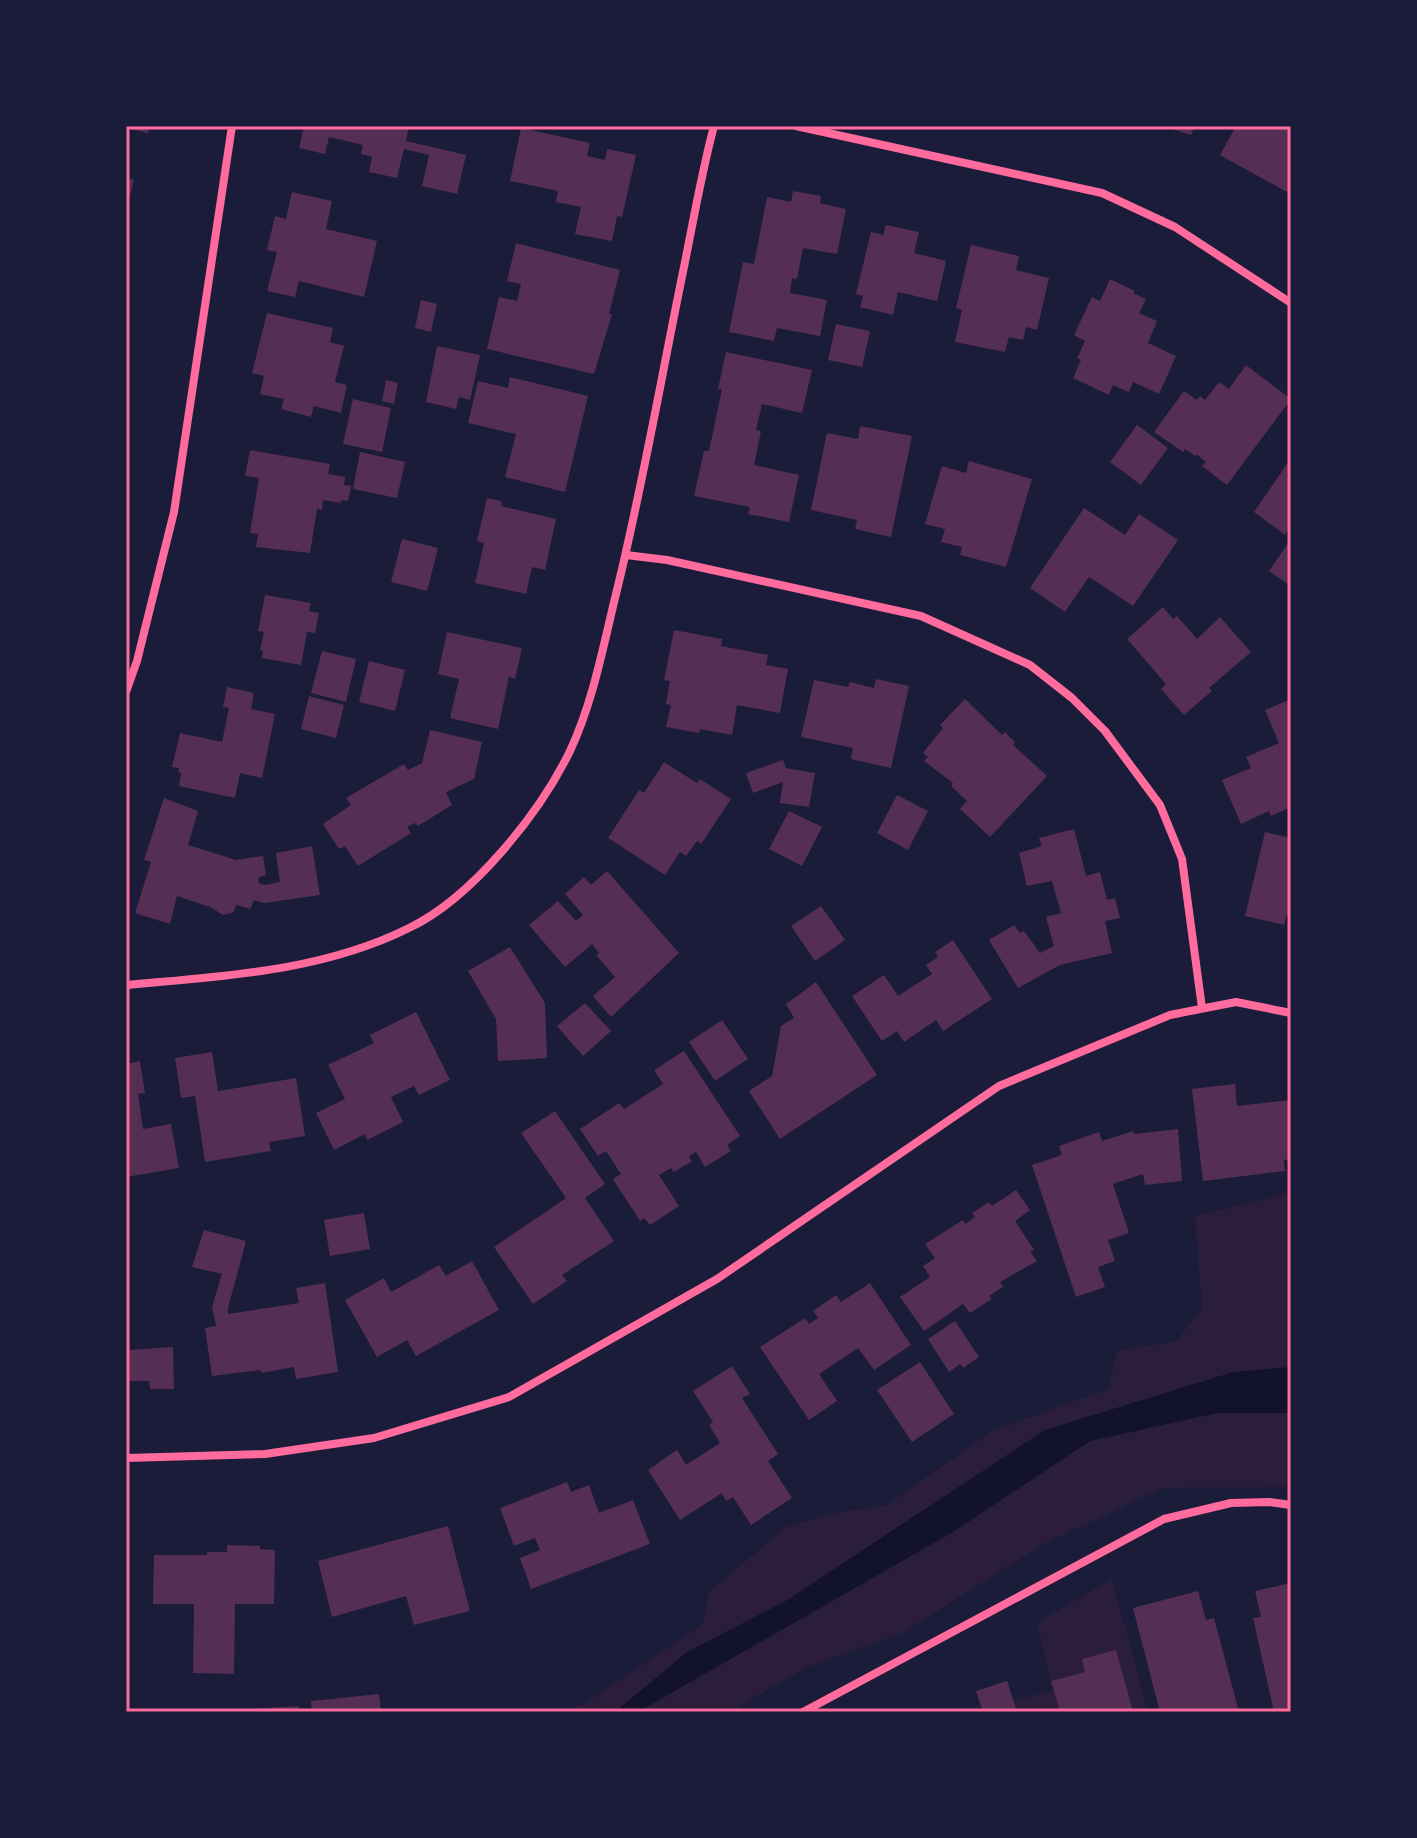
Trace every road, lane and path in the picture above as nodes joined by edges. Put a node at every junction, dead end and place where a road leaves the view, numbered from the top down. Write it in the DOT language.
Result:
graph roads {
  1 [pos="232,126"];
  2 [pos="714,126"];
  3 [pos="796,126"];
  4 [pos="1291,303"];
  5 [pos="626,555"];
  6 [pos="126,692"];
  7 [pos="126,985"];
  8 [pos="1202,1008"];
  9 [pos="1291,1013"];
  10 [pos="126,1458"];
  11 [pos="1291,1505"];
  12 [pos="803,1712"];
  1 -- 6 [label="street"];
  2 -- 5 [label="street"];
  3 -- 4 [label="street"];
  5 -- 7 [label="street"];
  5 -- 8 [label="street"];
  8 -- 9 [label="street"];
  8 -- 10 [label="street"];
  11 -- 12 [label="street"];
}
